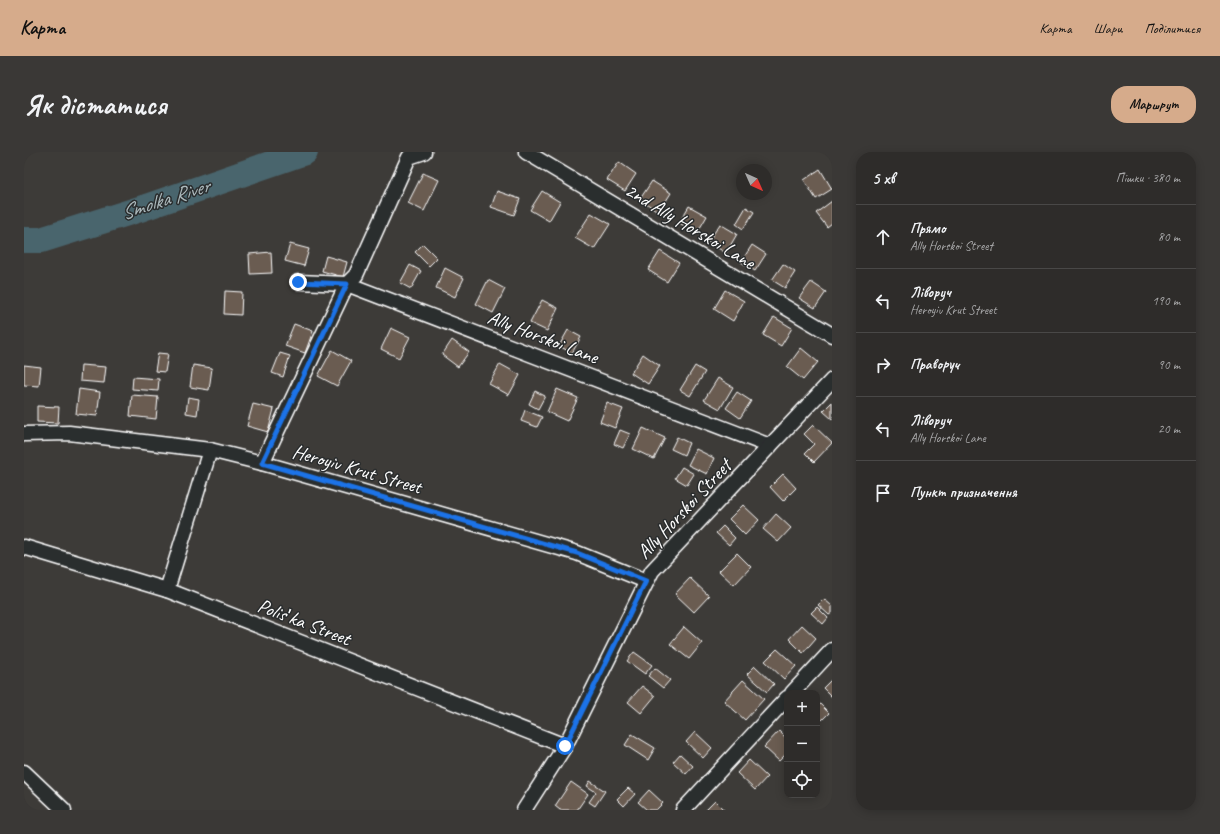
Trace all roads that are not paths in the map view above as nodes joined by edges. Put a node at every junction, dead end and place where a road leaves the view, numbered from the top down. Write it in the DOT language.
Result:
graph roads {
  1 [pos="424,152"];
  2 [pos="526,152"];
  3 [pos="298,282"];
  4 [pos="347,284"];
  5 [pos="832,335"];
  6 [pos="832,380"];
  7 [pos="24,434"];
  8 [pos="770,446"];
  9 [pos="210,450"];
  10 [pos="262,463"];
  11 [pos="24,547"];
  12 [pos="646,581"];
  13 [pos="167,590"];
  14 [pos="832,650"];
  15 [pos="795,690"];
  16 [pos="784,701"];
  17 [pos="565,746"];
  18 [pos="24,772"];
  19 [pos="64,810"];
  20 [pos="524,810"];
  21 [pos="683,810"];
  1 -- 4 [label="street"];
  2 -- 5 [label="street, 2nd Ally Horskoi Lane"];
  3 -- 4 [label="street, Ally Horskoi Lane"];
  4 -- 8 [label="street, Ally Horskoi Lane"];
  4 -- 10 [label="street"];
  6 -- 8 [label="street, Ally Horskoi Street"];
  7 -- 9 [label="street, Heroyiv Krut Street"];
  8 -- 12 [label="street, Ally Horskoi Street"];
  9 -- 10 [label="street, Heroyiv Krut Street"];
  9 -- 13 [label="street"];
  10 -- 12 [label="street, Heroyiv Krut Street"];
  11 -- 13 [label="street, Polisʹka Street"];
  12 -- 17 [label="street, Ally Horskoi Street"];
  13 -- 17 [label="street, Polisʹka Street"];
  14 -- 15 [label="street"];
  16 -- 21 [label="street"];
  17 -- 20 [label="street, Ally Horskoi Street"];
  18 -- 19 [label="street"];
}
